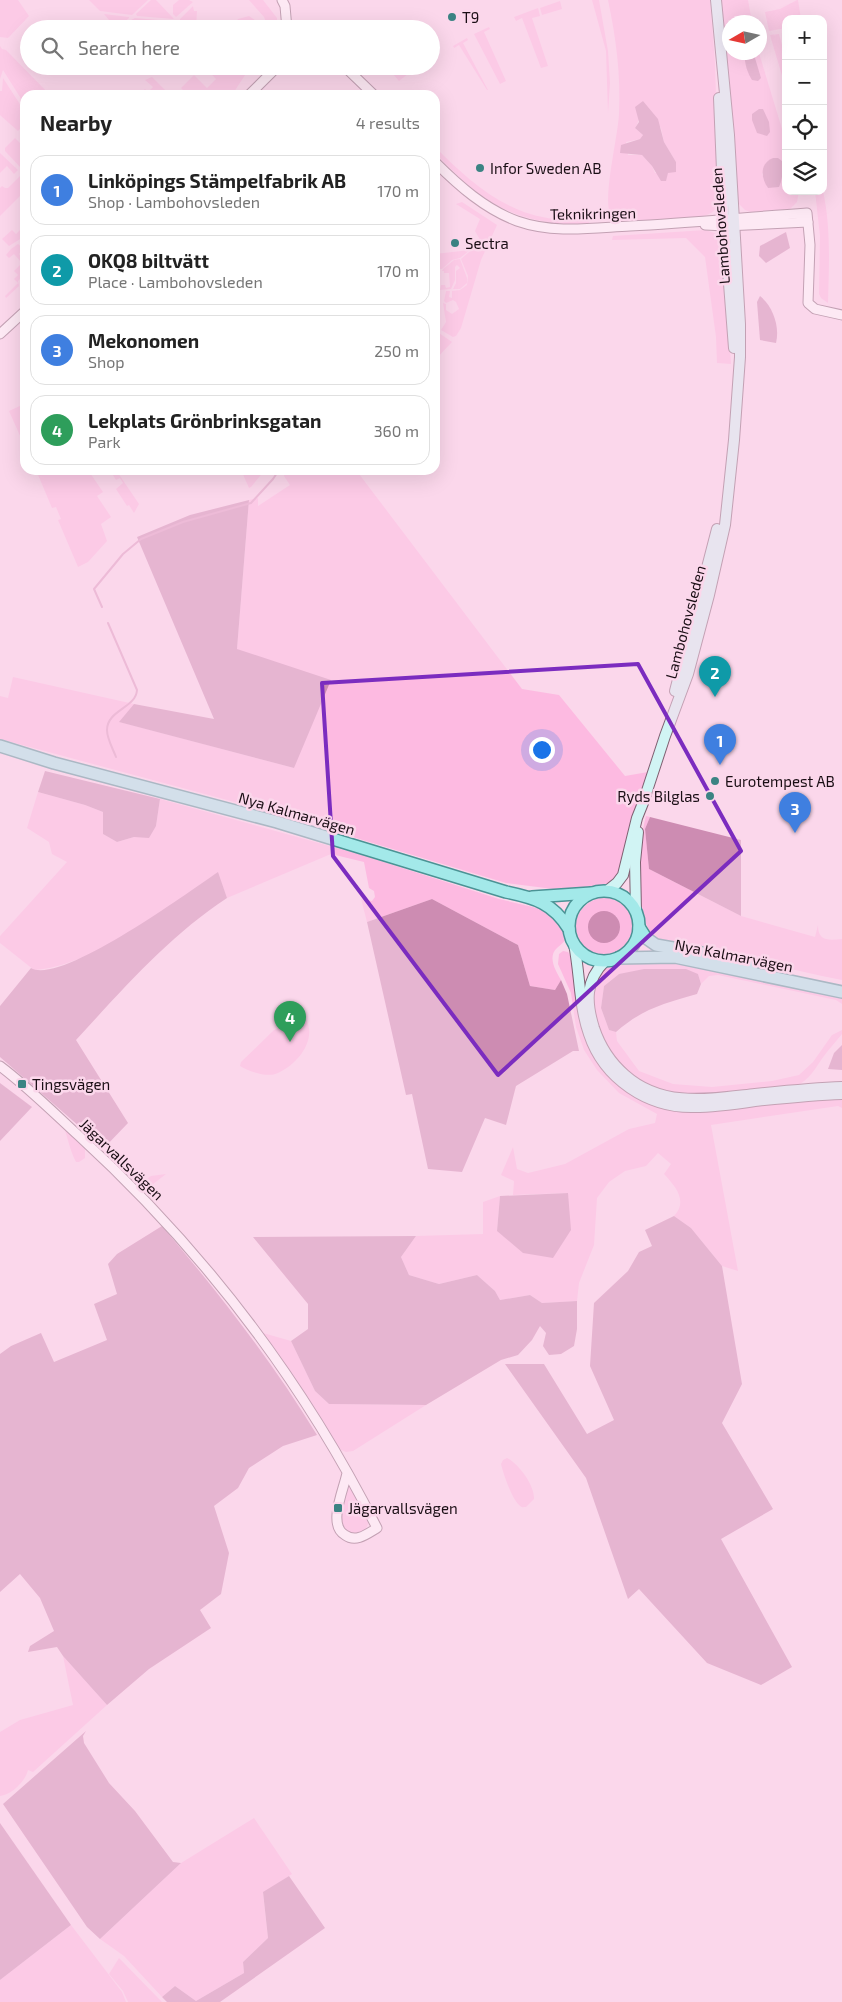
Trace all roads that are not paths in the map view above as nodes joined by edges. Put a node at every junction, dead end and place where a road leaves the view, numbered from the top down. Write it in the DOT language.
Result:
graph roads {
  1 [pos="275,0"];
  2 [pos="282,0"];
  3 [pos="716,0"];
  4 [pos="286,16"];
  5 [pos="286,20"];
  6 [pos="269,75"];
  7 [pos="347,75"];
  8 [pos="353,75"];
  9 [pos="254,90"];
  10 [pos="361,90"];
  11 [pos="369,90"];
  12 [pos="440,166"];
  13 [pos="730,222"];
  14 [pos="842,315"];
  15 [pos="20,316"];
  16 [pos="0,334"];
  17 [pos="0,746"];
  18 [pos="0,752"];
  19 [pos="54,763"];
  20 [pos="643,804"];
  21 [pos="607,891"];
  22 [pos="594,892"];
  23 [pos="530,897"];
  24 [pos="636,911"];
  25 [pos="639,927"];
  26 [pos="569,929"];
  27 [pos="574,944"];
  28 [pos="618,958"];
  29 [pos="605,961"];
  30 [pos="842,987"];
  31 [pos="842,992"];
  32 [pos="2,1067"];
  33 [pos="842,1086"];
  34 [pos="842,1094"];
  35 [pos="347,1472"];
  1 -- 4 [label="street"];
  2 -- 4 [label="street"];
  3 -- 13 [label="main road, Lambohovsleden"];
  4 -- 5 [label="street"];
  6 -- 9 [label="street"];
  7 -- 10 [label="street"];
  8 -- 11 [label="street"];
  12 -- 13 [label="street, Teknikringen"];
  13 -- 14 [label="street, Teknikringen"];
  13 -- 20 [label="main road, Lambohovsleden"];
  15 -- 16 [label="street"];
  17 -- 19 [label="main road, Nya Kalmarvägen"];
  18 -- 19 [label="main road, Nya Kalmarvägen"];
  19 -- 23 [label="main road, Nya Kalmarvägen"];
  20 -- 21 [label="main road, Lambohovsleden"];
  20 -- 24 [label="main road, Lambohovsleden"];
  21 -- 22 [label="main road"];
  21 -- 24 [label="main road"];
  22 -- 23 [label="main road, Nya Kalmarvägen"];
  22 -- 26 [label="main road"];
  23 -- 26 [label="main road, Nya Kalmarvägen"];
  24 -- 25 [label="main road"];
  25 -- 28 [label="main road"];
  25 -- 30 [label="main road, Nya Kalmarvägen"];
  26 -- 27 [label="main road"];
  27 -- 29 [label="main road"];
  27 -- 34 [label="main road"];
  28 -- 29 [label="main road"];
  28 -- 31 [label="main road, Nya Kalmarvägen"];
  29 -- 33 [label="main road"];
  32 -- 35 [label="street, Jägarvallsvägen"];
  35 -- 35 [label="street, Jägarvallsvägen"];
}
